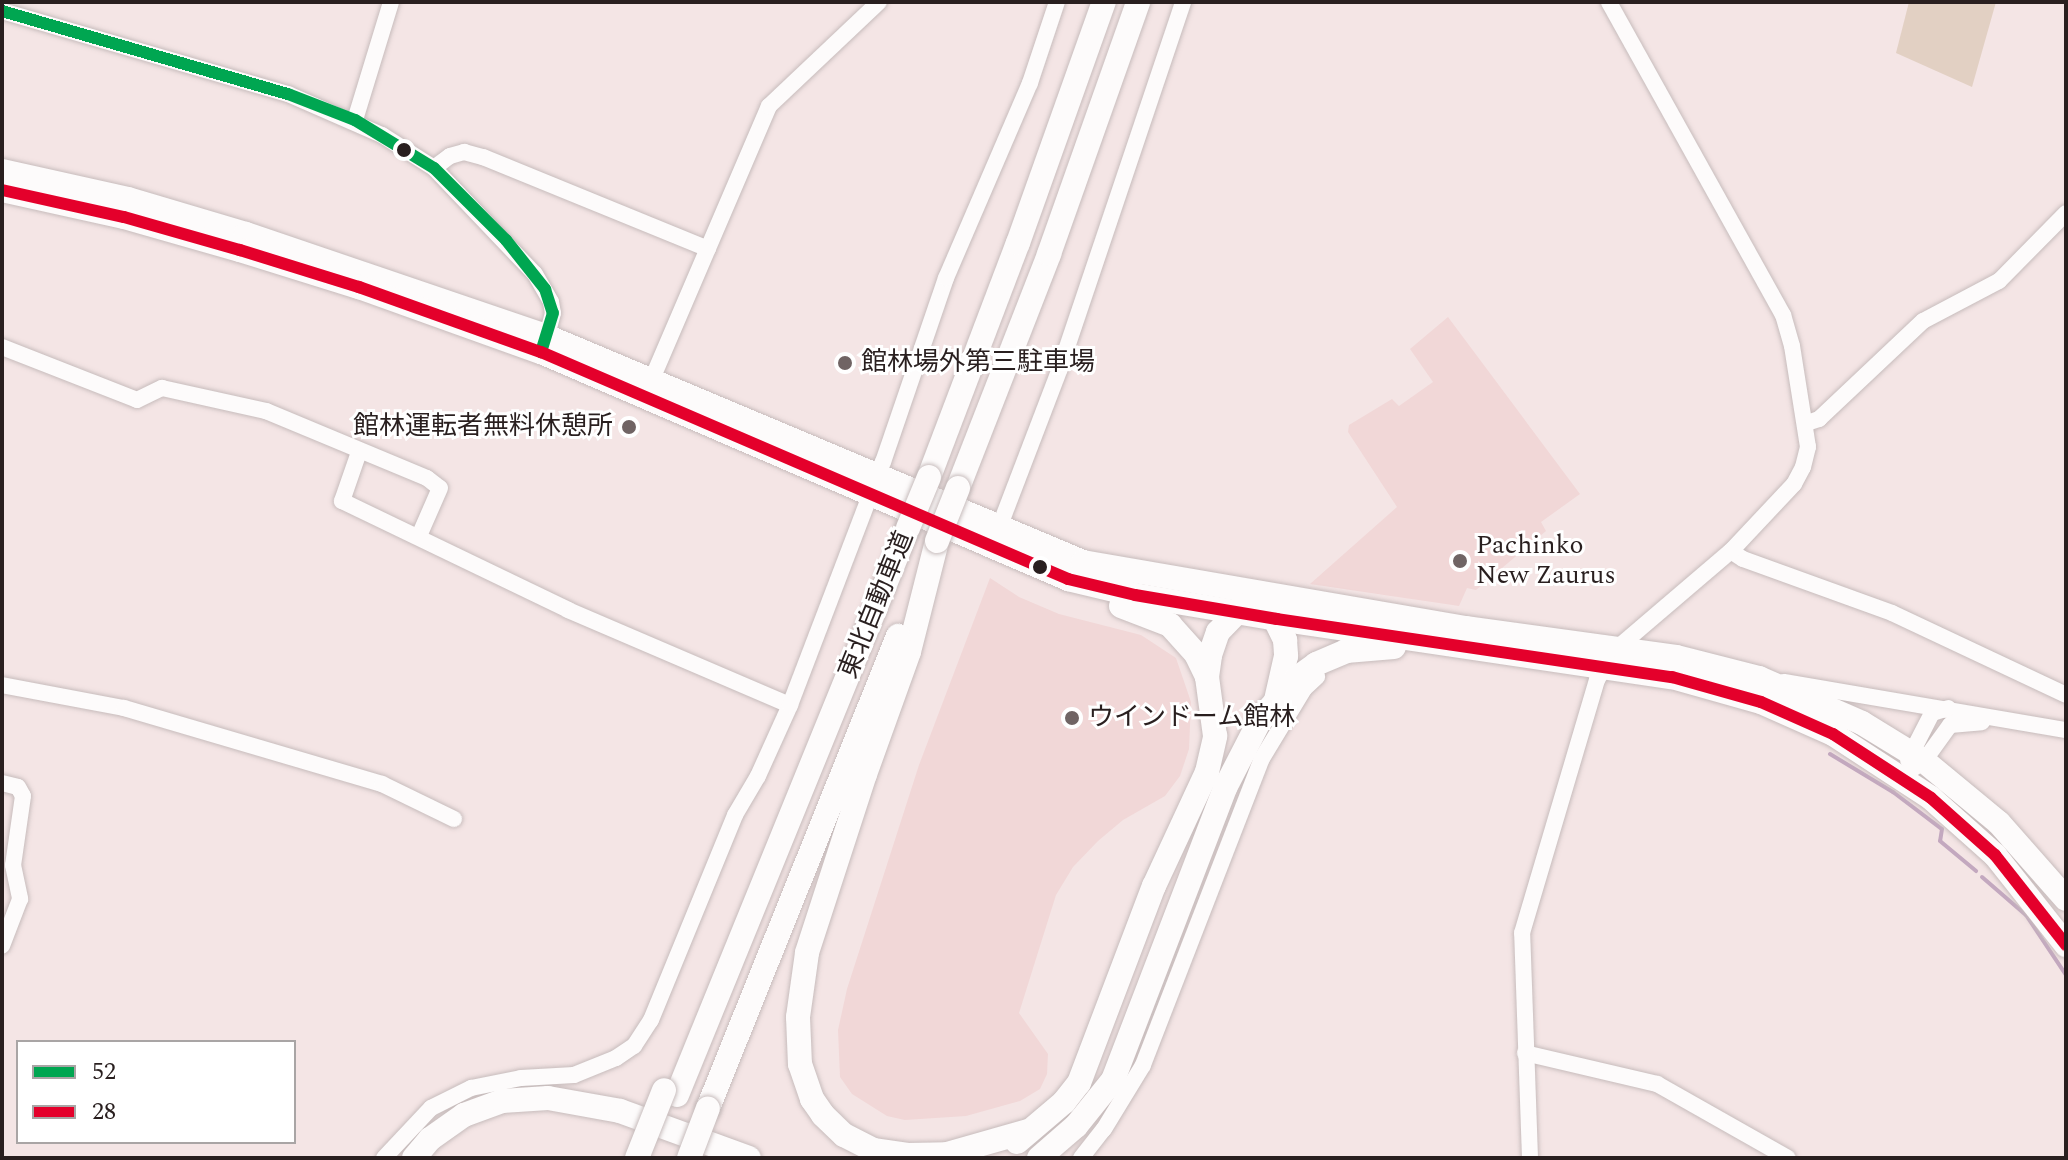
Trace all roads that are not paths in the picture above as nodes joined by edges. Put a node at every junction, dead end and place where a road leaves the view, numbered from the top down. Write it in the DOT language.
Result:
graph roads {
  1 [pos="391,2"];
  2 [pos="879,2"];
  3 [pos="1057,2"];
  4 [pos="1104,2"];
  5 [pos="1138,2"];
  6 [pos="1183,2"];
  7 [pos="1609,2"];
  8 [pos="2,11"];
  9 [pos="355,120"];
  10 [pos="434,168"];
  11 [pos="2,171"];
  12 [pos="2,190"];
  13 [pos="2066,213"];
  14 [pos="708,249"];
  15 [pos="545,344"];
  16 [pos="2,347"];
  17 [pos="652,379"];
  18 [pos="1807,423"];
  19 [pos="359,452"];
  20 [pos="873,486"];
  21 [pos="999,528"];
  22 [pos="419,536"];
  23 [pos="937,541"];
  24 [pos="1731,551"];
  25 [pos="1024,563"];
  26 [pos="1260,594"];
  27 [pos="1235,612"];
  28 [pos="1277,619"];
  29 [pos="1461,645"];
  30 [pos="1610,658"];
  31 [pos="1207,677"];
  32 [pos="1317,677"];
  33 [pos="1759,678"];
  34 [pos="2,685"];
  35 [pos="2066,695"];
  36 [pos="1276,700"];
  37 [pos="790,705"];
  38 [pos="1948,708"];
  39 [pos="2047,727"];
  40 [pos="2066,730"];
  41 [pos="1917,757"];
  42 [pos="1902,776"];
  43 [pos="2,783"];
  44 [pos="454,819"];
  45 [pos="2066,899"];
  46 [pos="2066,945"];
  47 [pos="2,946"];
  48 [pos="1525,1053"];
  49 [pos="670,1093"];
  50 [pos="1028,1131"];
  51 [pos="384,1158"];
  52 [pos="414,1158"];
  53 [pos="433,1158"];
  54 [pos="637,1158"];
  55 [pos="653,1158"];
  56 [pos="689,1158"];
  57 [pos="710,1158"];
  58 [pos="749,1158"];
  59 [pos="996,1158"];
  60 [pos="1039,1158"];
  61 [pos="1081,1158"];
  62 [pos="1530,1158"];
  63 [pos="1788,1158"];
  1 -- 9 [label="street"];
  2 -- 14 [label="street"];
  3 -- 20 [label="street"];
  4 -- 49 [label="highway, 東北自動車道, bridge"];
  5 -- 23 [label="highway, 東北自動車道, bridge"];
  6 -- 21 [label="street"];
  7 -- 18 [label="street"];
  8 -- 9 [label="street"];
  9 -- 10 [label="street"];
  10 -- 14 [label="street"];
  10 -- 15 [label="street"];
  11 -- 15 [label="highway"];
  12 -- 15 [label="highway"];
  13 -- 18 [label="street"];
  14 -- 17 [label="street"];
  15 -- 17 [label="highway"];
  15 -- 20 [label="highway"];
  16 -- 19 [label="street"];
  17 -- 20 [label="highway"];
  18 -- 24 [label="street"];
  19 -- 22 [label="street"];
  19 -- 22 [label="street"];
  20 -- 21 [label="highway"];
  20 -- 25 [label="highway"];
  20 -- 37 [label="street"];
  21 -- 26 [label="highway"];
  22 -- 37 [label="street"];
  23 -- 50 [label="highway"];
  23 -- 56 [label="highway, 東北自動車道, bridge"];
  24 -- 30 [label="street"];
  24 -- 35 [label="street"];
  25 -- 27 [label="highway"];
  25 -- 31 [label="highway"];
  26 -- 27 [label="highway"];
  26 -- 28 [label="highway"];
  26 -- 30 [label="highway"];
  27 -- 28 [label="highway"];
  27 -- 31 [label="highway"];
  28 -- 29 [label="highway"];
  28 -- 36 [label="highway"];
  29 -- 30 [label="highway"];
  29 -- 36 [label="highway"];
  30 -- 33 [label="highway"];
  30 -- 42 [label="highway"];
  30 -- 48 [label="street"];
  31 -- 50 [label="highway"];
  32 -- 61 [label="street"];
  33 -- 38 [label="street"];
  33 -- 41 [label="highway"];
  34 -- 44 [label="street"];
  36 -- 60 [label="highway"];
  37 -- 51 [label="street"];
  38 -- 39 [label="street"];
  38 -- 41 [label="street"];
  39 -- 40 [label="street"];
  39 -- 41 [label="street"];
  41 -- 42 [label="street"];
  41 -- 45 [label="highway"];
  42 -- 46 [label="highway"];
  43 -- 47 [label="street"];
  48 -- 62 [label="street"];
  48 -- 63 [label="street"];
  49 -- 54 [label="highway, bridge"];
  49 -- 55 [label="highway, 東北自動車道"];
  50 -- 59 [label="highway"];
  52 -- 58 [label="highway"];
  53 -- 57 [label="highway"];
}
